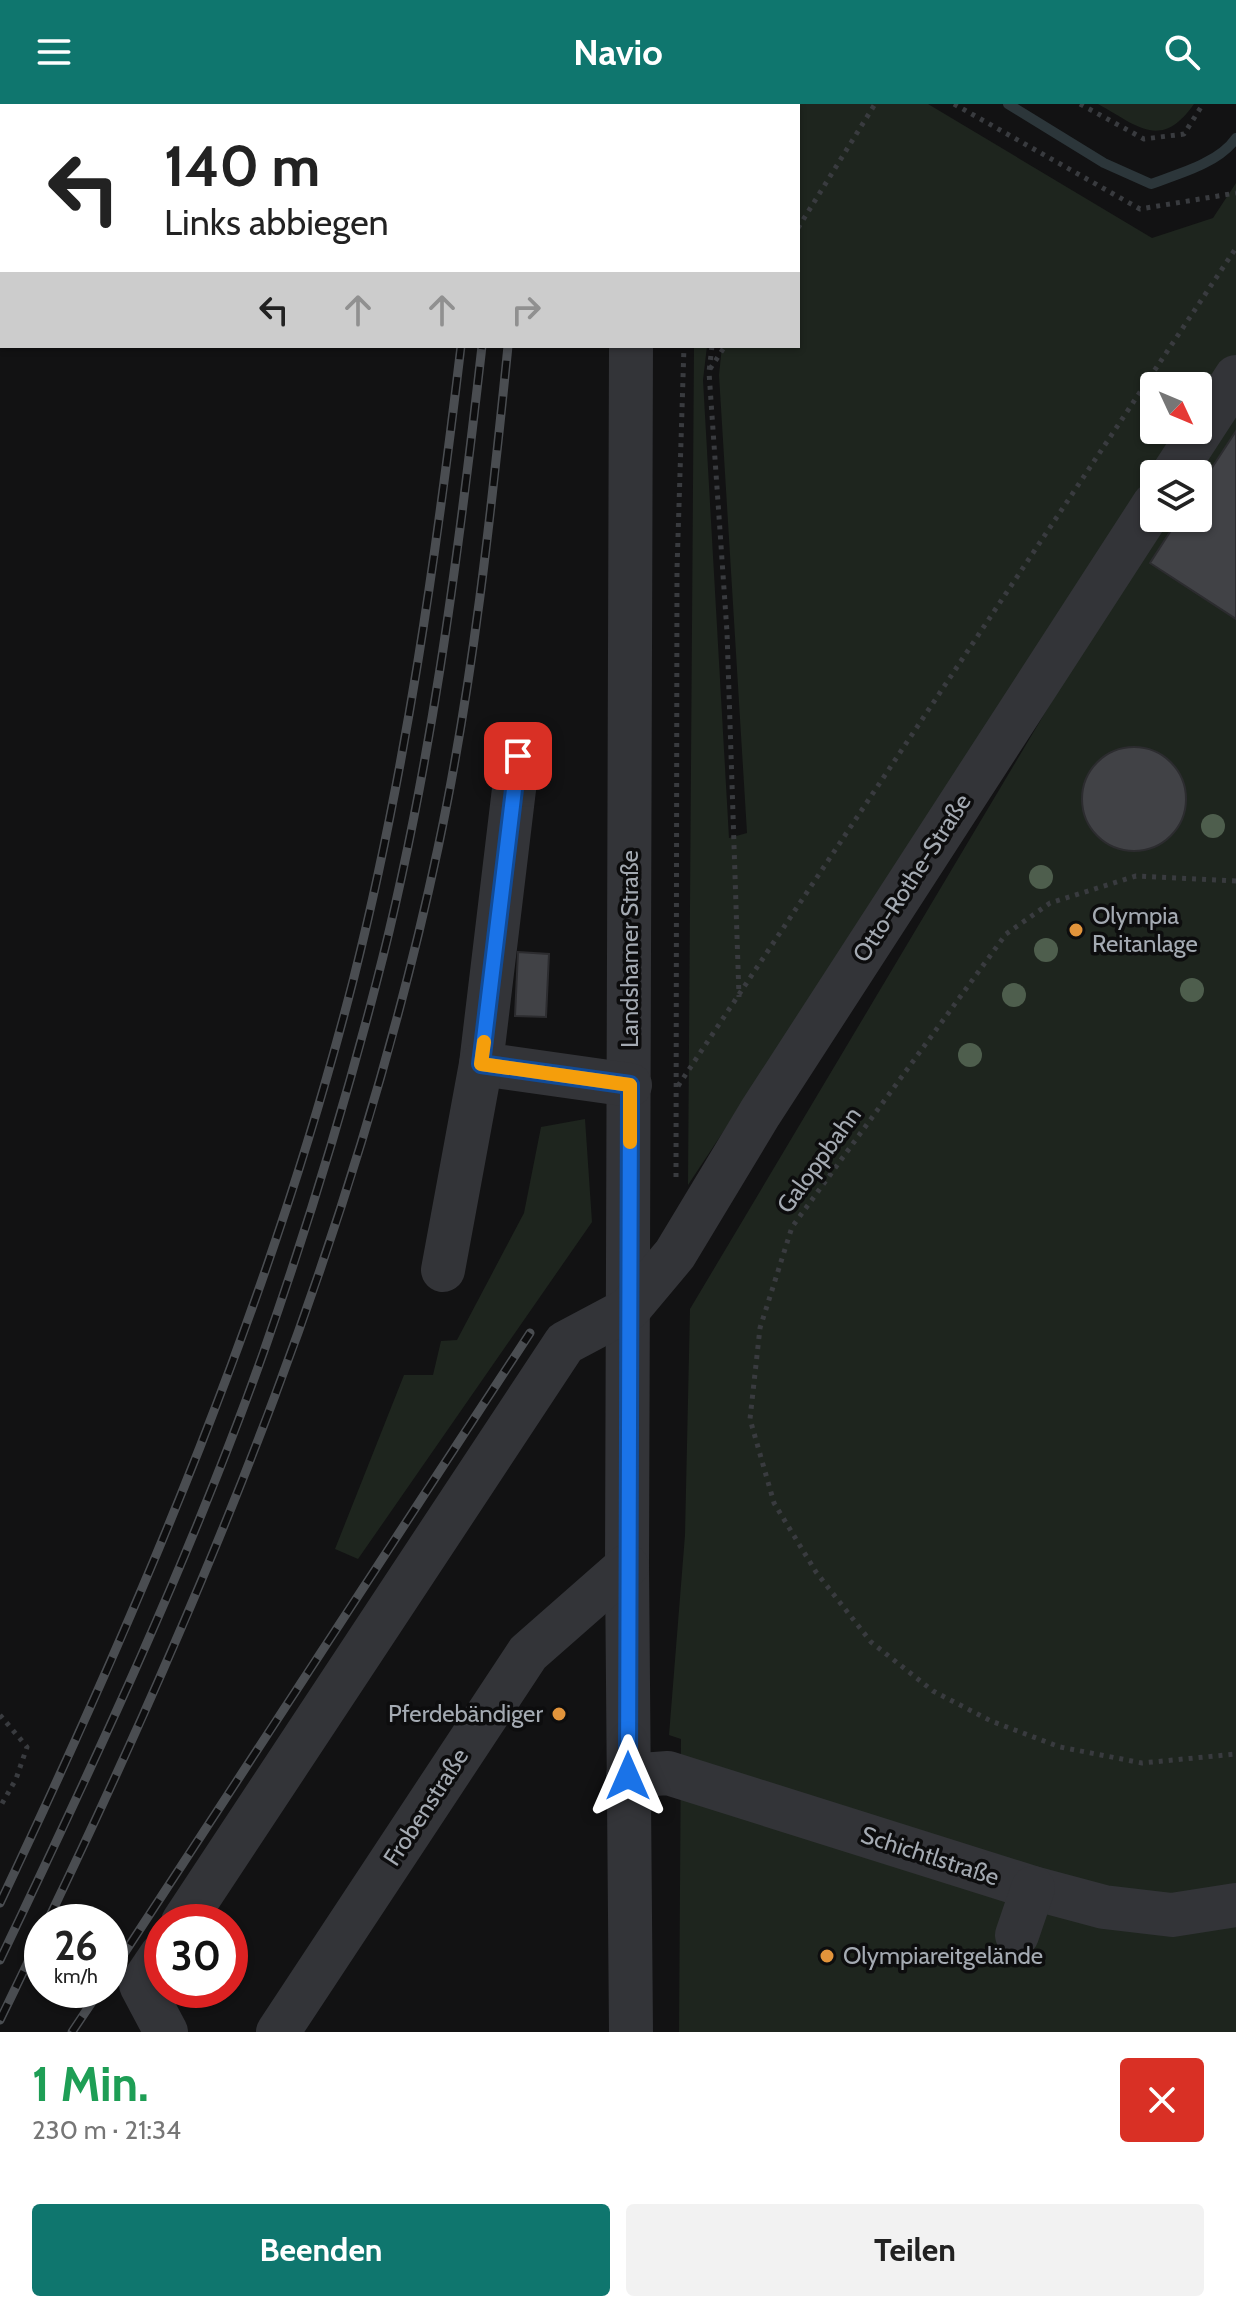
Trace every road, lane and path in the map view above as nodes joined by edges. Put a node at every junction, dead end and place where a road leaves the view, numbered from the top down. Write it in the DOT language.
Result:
graph roads {
  1 [pos="875,104"];
  2 [pos="954,104"];
  3 [pos="1080,104"];
  4 [pos="1203,104"];
  5 [pos="1236,193"];
  6 [pos="800,225"];
  7 [pos="1236,248"];
  8 [pos="631,348"];
  9 [pos="684,348"];
  10 [pos="712,348"];
  11 [pos="724,348"];
  12 [pos="709,372"];
  13 [pos="1236,377"];
  14 [pos="1182,460"];
  15 [pos="1140,526"];
  16 [pos="518,756"];
  17 [pos="1236,881"];
  18 [pos="739,998"];
  19 [pos="481,1064"];
  20 [pos="630,1085"];
  21 [pos="678,1086"];
  22 [pos="676,1193"];
  23 [pos="443,1270"];
  24 [pos="629,1309"];
  25 [pos="627,1566"];
  26 [pos="0,1715"];
  27 [pos="1236,1754"];
  28 [pos="628,1776"];
  29 [pos="0,1807"];
  30 [pos="1033,1888"];
  31 [pos="195,1904"];
  32 [pos="1236,1905"];
  33 [pos="1017,1935"];
  34 [pos="153,2008"];
  35 [pos="166,2032"];
  36 [pos="278,2032"];
  37 [pos="631,2032"];
  1 -- 6 [label="path"];
  2 -- 5 [label="path"];
  3 -- 4 [label="path"];
  7 -- 18 [label="path"];
  8 -- 20 [label="street, Landshamer Straße"];
  9 -- 21 [label="path"];
  10 -- 12 [label="path"];
  11 -- 12 [label="path"];
  12 -- 18 [label="path"];
  13 -- 14 [label="street"];
  15 -- 24 [label="street, Otto-Rothe-Straße"];
  16 -- 19 [label="street"];
  17 -- 27 [label="path, Galoppbahn"];
  18 -- 21 [label="path"];
  19 -- 20 [label="street"];
  19 -- 23 [label="street"];
  20 -- 24 [label="street, Landshamer Straße"];
  21 -- 22 [label="path"];
  24 -- 25 [label="street, Landshamer Straße"];
  24 -- 31 [label="street"];
  25 -- 28 [label="street, Landshamer Straße"];
  25 -- 36 [label="street, Frobenstraße"];
  26 -- 29 [label="path"];
  28 -- 30 [label="street, Schichtlstraße"];
  28 -- 37 [label="street, Landshamer Straße"];
  30 -- 32 [label="street, Schichtlstraße"];
  30 -- 33 [label="street"];
  34 -- 35 [label="street"];
}
